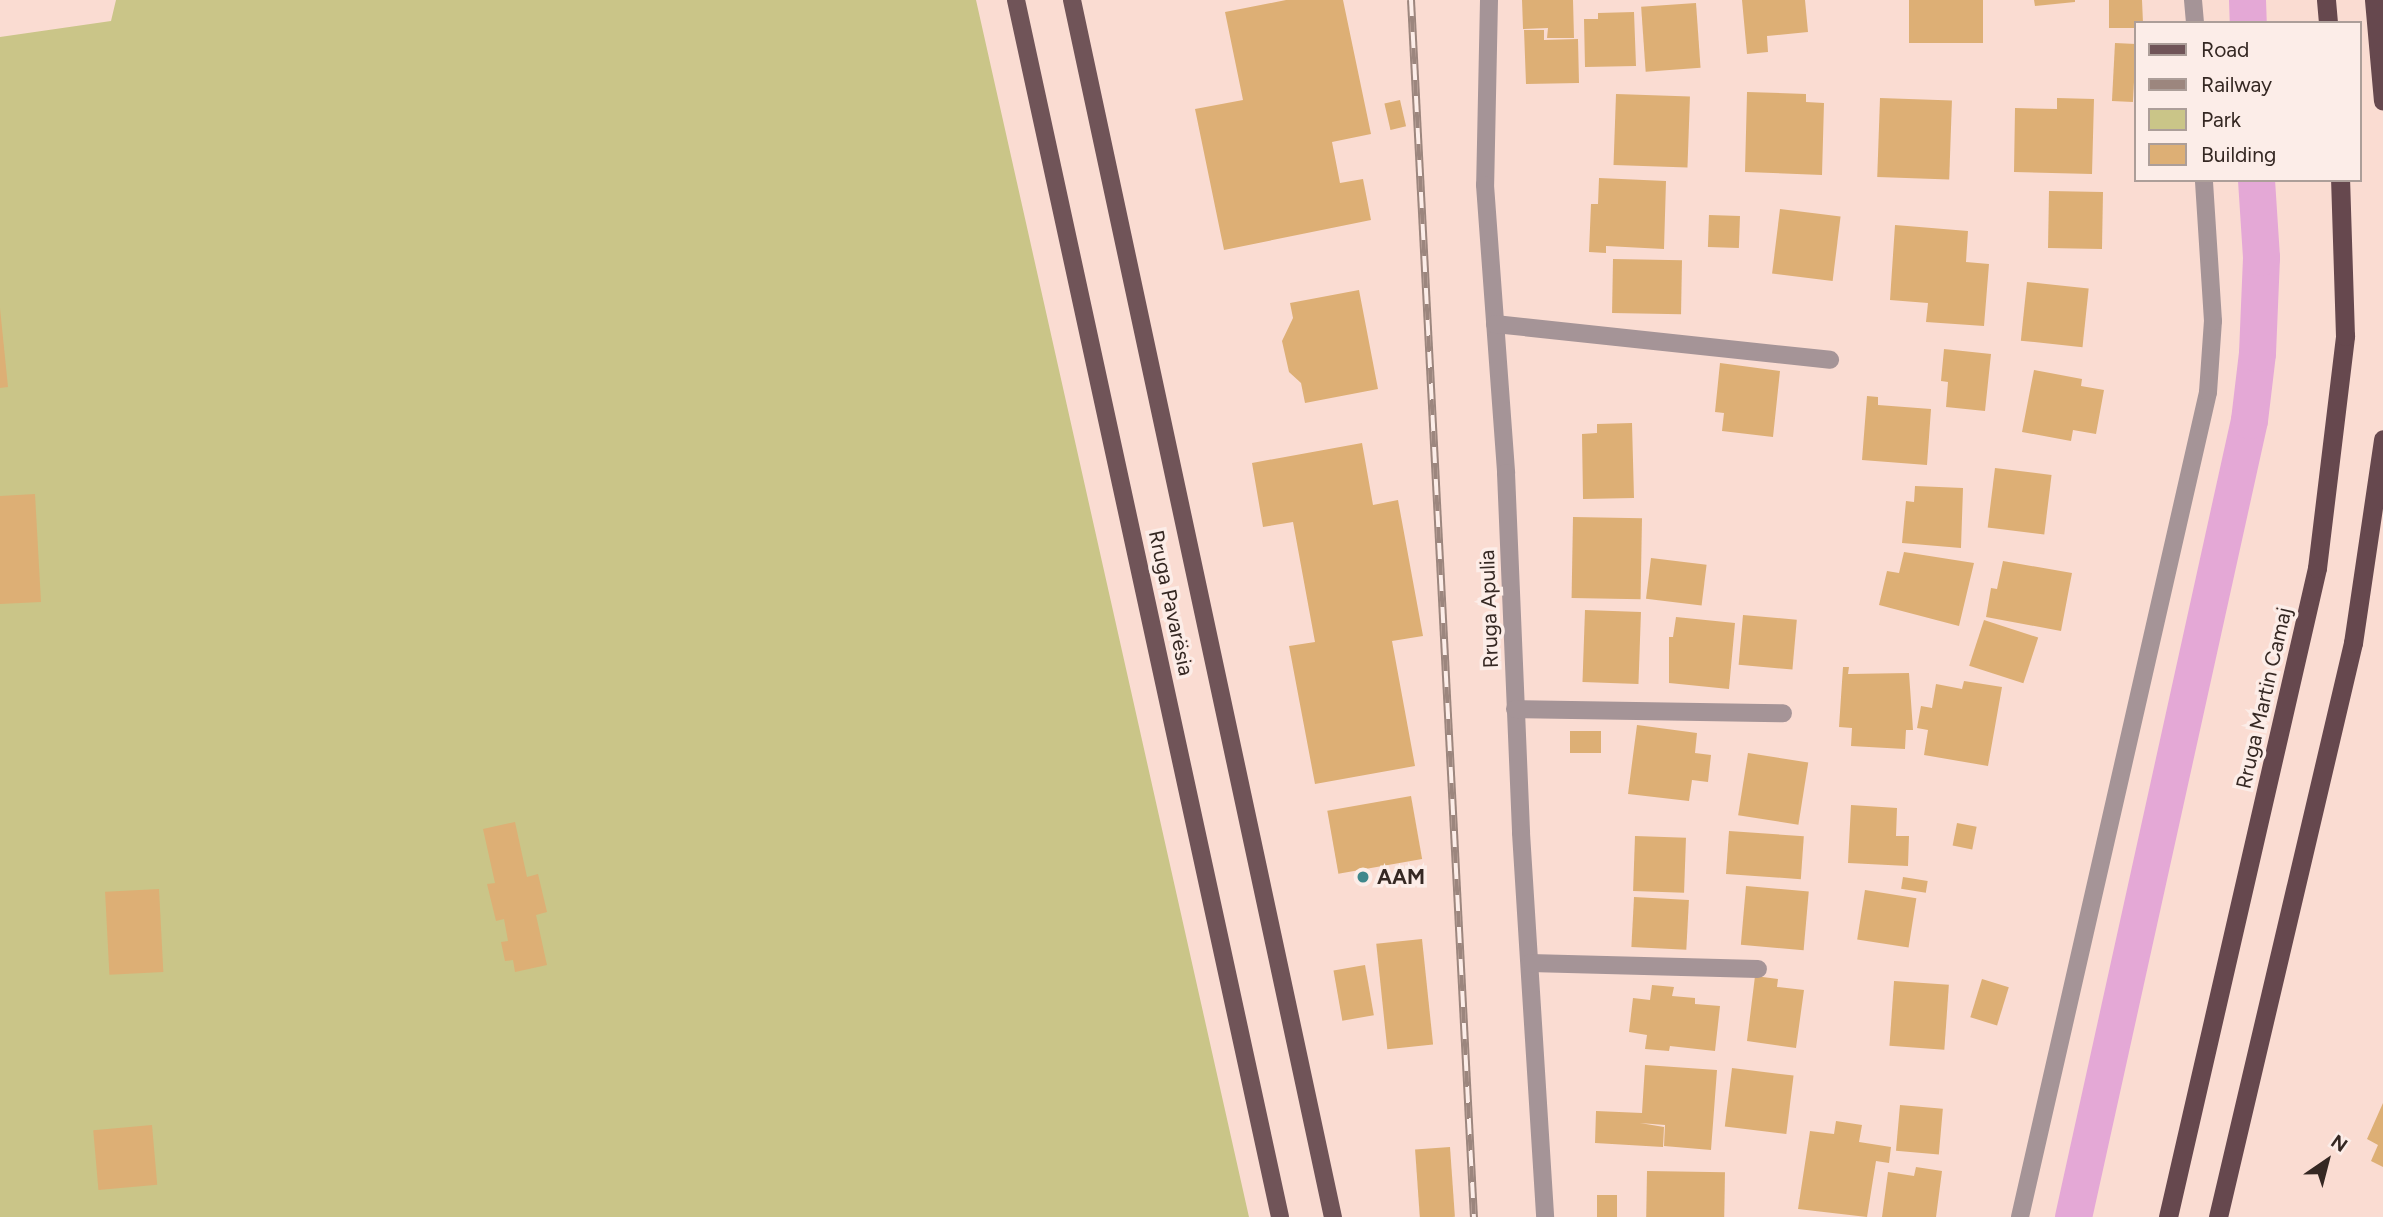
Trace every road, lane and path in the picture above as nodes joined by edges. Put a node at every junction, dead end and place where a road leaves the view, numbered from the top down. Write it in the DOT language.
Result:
graph roads {
  1 [pos="1016,0"];
  2 [pos="1072,0"];
  3 [pos="1489,0"];
  4 [pos="2193,0"];
  5 [pos="2326,0"];
  6 [pos="2374,0"];
  7 [pos="2194,21"];
  8 [pos="2328,21"];
  9 [pos="2383,101"];
  10 [pos="2204,182"];
  11 [pos="2340,182"];
  12 [pos="1495,324"];
  13 [pos="1830,360"];
  14 [pos="2383,439"];
  15 [pos="2379,504"];
  16 [pos="1516,709"];
  17 [pos="1783,713"];
  18 [pos="1530,963"];
  19 [pos="1758,969"];
  20 [pos="1280,1217"];
  21 [pos="1333,1217"];
  22 [pos="1545,1217"];
  23 [pos="2020,1217"];
  24 [pos="2168,1217"];
  25 [pos="2218,1217"];
  1 -- 20 [label="main road, Rruga Pavarësia"];
  2 -- 21 [label="main road, Rruga Pavarësia"];
  3 -- 12 [label="street, Rruga Apulia"];
  4 -- 7 [label="street"];
  5 -- 8 [label="highway"];
  6 -- 9 [label="highway"];
  10 -- 23 [label="street"];
  11 -- 24 [label="highway, Rruga Martin Camaj"];
  12 -- 13 [label="street"];
  12 -- 16 [label="street, Rruga Apulia"];
  14 -- 15 [label="highway"];
  15 -- 25 [label="highway"];
  16 -- 17 [label="street"];
  16 -- 18 [label="street, Rruga Apulia"];
  18 -- 19 [label="street"];
  18 -- 22 [label="street, Rruga Apulia"];
}
